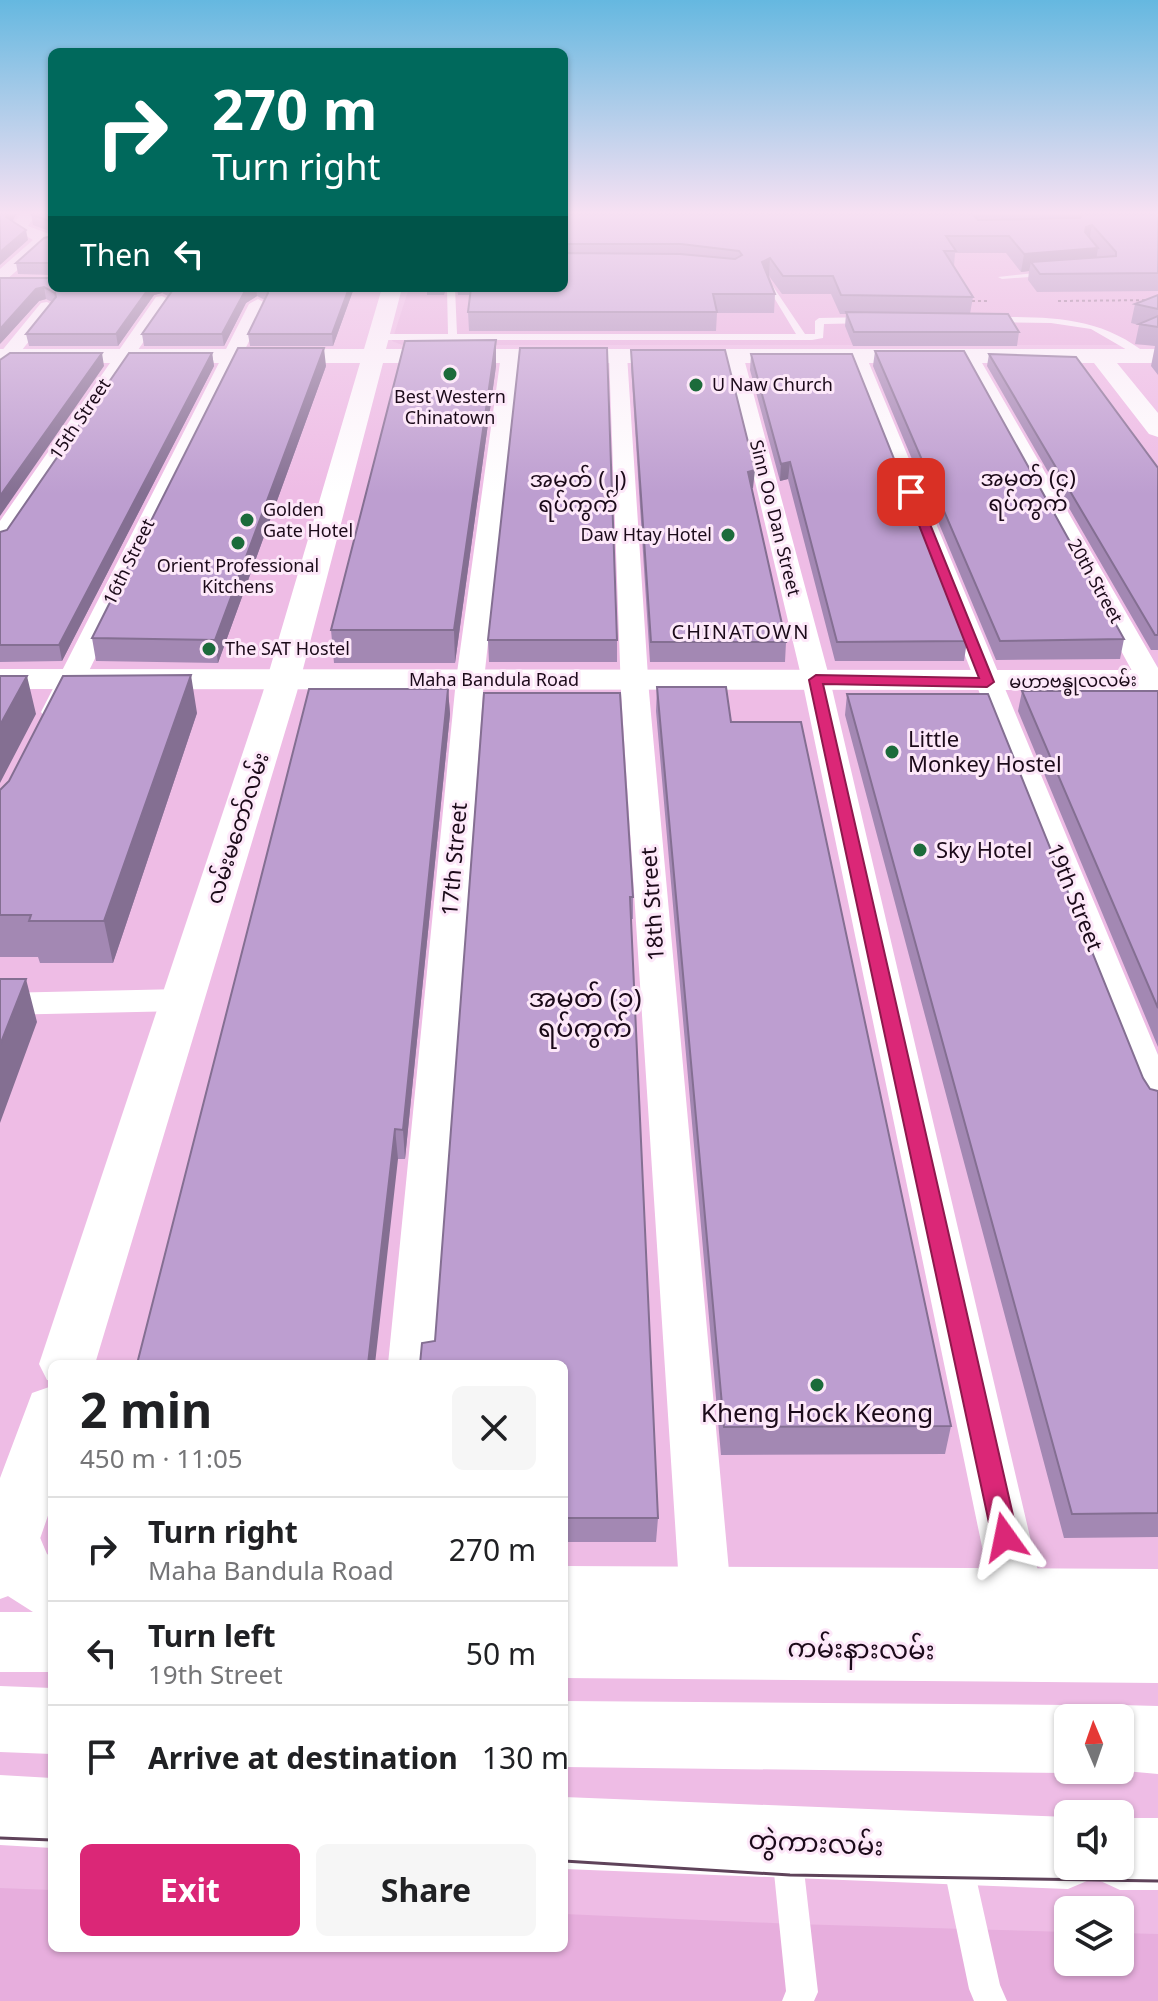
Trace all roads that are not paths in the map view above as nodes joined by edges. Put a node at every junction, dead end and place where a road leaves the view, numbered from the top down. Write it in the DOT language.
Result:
graph roads {
  1 [pos="47,307"];
  2 [pos="157,307"];
  3 [pos="256,307"];
  4 [pos="387,307"];
  5 [pos="452,307"];
  6 [pos="784,307"];
  7 [pos="876,320"];
  8 [pos="971,320"];
  9 [pos="453,337"];
  10 [pos="802,337"];
  11 [pos="376,346"];
  12 [pos="512,346"];
  13 [pos="618,355"];
  14 [pos="734,355"];
  15 [pos="122,356"];
  16 [pos="231,356"];
  17 [pos="857,356"];
  18 [pos="969,356"];
  19 [pos="1100,356"];
  20 [pos="1151,356"];
  21 [pos="3,359"];
  22 [pos="1158,429"];
  23 [pos="0,538"];
  24 [pos="0,679"];
  25 [pos="68,685"];
  26 [pos="635,685"];
  27 [pos="816,685"];
  28 [pos="282,686"];
  29 [pos="469,686"];
  30 [pos="990,688"];
  31 [pos="1157,688"];
  32 [pos="0,691"];
  33 [pos="39,743"];
  34 [pos="182,1000"];
  35 [pos="0,1004"];
  36 [pos="1158,1101"];
  37 [pos="68,1360"];
  38 [pos="411,1360"];
  39 [pos="48,1422"];
  40 [pos="3,1562"];
  41 [pos="48,1589"];
  42 [pos="568,1596"];
  43 [pos="1158,1598"];
  44 [pos="708,1622"];
  45 [pos="1025,1624"];
  46 [pos="0,1642"];
  47 [pos="48,1642"];
  48 [pos="568,1646"];
  49 [pos="1158,1652"];
  50 [pos="0,1719"];
  51 [pos="48,1721"];
  52 [pos="568,1734"];
  53 [pos="1054,1739"];
  54 [pos="1134,1739"];
  55 [pos="1158,1740"];
  56 [pos="0,1810"];
  57 [pos="48,1813"];
  58 [pos="568,1833"];
  59 [pos="785,1843"];
  60 [pos="955,1849"];
  61 [pos="1054,1853"];
  62 [pos="1134,1854"];
  63 [pos="1158,1854"];
  64 [pos="798,2001"];
  65 [pos="991,2001"];
  1 -- 21 [label="street"];
  2 -- 15 [label="street, 15th Street"];
  3 -- 16 [label="street, 16th Street"];
  4 -- 11 [label="main road, လမ်းမတော်လမ်း"];
  5 -- 9 [label="lane"];
  6 -- 10 [label="lane"];
  7 -- 10 [label="lane"];
  8 -- 20 [label="lane"];
  9 -- 11 [label="lane"];
  9 -- 12 [label="lane"];
  10 -- 12 [label="lane"];
  11 -- 12 [label="main road"];
  11 -- 16 [label="main road"];
  11 -- 28 [label="main road, လမ်းမတော်လမ်း"];
  12 -- 13 [label="main road"];
  12 -- 29 [label="street, 17th Street"];
  13 -- 14 [label="main road"];
  13 -- 26 [label="street, 18th Street"];
  14 -- 17 [label="main road"];
  14 -- 27 [label="street, Sinn Oo Dan Street"];
  15 -- 16 [label="main road"];
  15 -- 21 [label="main road"];
  15 -- 23 [label="street, 15th Street"];
  16 -- 25 [label="street, 16th Street"];
  17 -- 18 [label="main road"];
  17 -- 30 [label="street, 19th Street"];
  18 -- 19 [label="main road"];
  18 -- 31 [label="street, 20th Street"];
  19 -- 20 [label="main road"];
  19 -- 22 [label="main road"];
  24 -- 25 [label="main road"];
  25 -- 28 [label="main road, မဟာဗန္ဓုလလမ်း"];
  25 -- 32 [label="main road, မဟာဗန္ဓုလလမ်း"];
  25 -- 33 [label="street, 16th Street"];
  26 -- 27 [label="main road, မဟာဗန္ဓုလလမ်း"];
  26 -- 29 [label="main road, မဟာဗန္ဓုလလမ်း"];
  26 -- 44 [label="street, 18th Street"];
  27 -- 30 [label="main road, မဟာဗန္ဓုလလမ်း"];
  27 -- 45 [label="street, Sinn Oo Dan Street"];
  28 -- 29 [label="main road, မဟာဗန္ဓုလလမ်း"];
  28 -- 34 [label="main road, လမ်းမတော်လမ်း"];
  29 -- 38 [label="street, 17th Street"];
  30 -- 31 [label="main road, မဟာဗန္ဓုလလမ်း"];
  30 -- 36 [label="street, 19th Street"];
  34 -- 35 [label="street"];
  34 -- 37 [label="main road, လမ်းမတော်လမ်း"];
  39 -- 40 [label="main road"];
  40 -- 41 [label="main road"];
  42 -- 44 [label="main road, ကမ်းနားလမ်း"];
  43 -- 45 [label="main road, ကမ်းနားလမ်း"];
  44 -- 45 [label="main road, ကမ်းနားလမ်း"];
  44 -- 48 [label="main road, ကမ်းနားလမ်း"];
  45 -- 49 [label="main road, ကမ်းနားလမ်း"];
  46 -- 47 [label="main road"];
  50 -- 51 [label="main road"];
  52 -- 53 [label="main road"];
  54 -- 55 [label="main road"];
  56 -- 57 [label="main road"];
  58 -- 59 [label="main road, တွဲကားလမ်း"];
  59 -- 60 [label="main road, တွဲကားလမ်း"];
  59 -- 64 [label="lane"];
  60 -- 61 [label="main road, တွဲကားလမ်း"];
  60 -- 65 [label="lane"];
  62 -- 63 [label="main road"];
}
